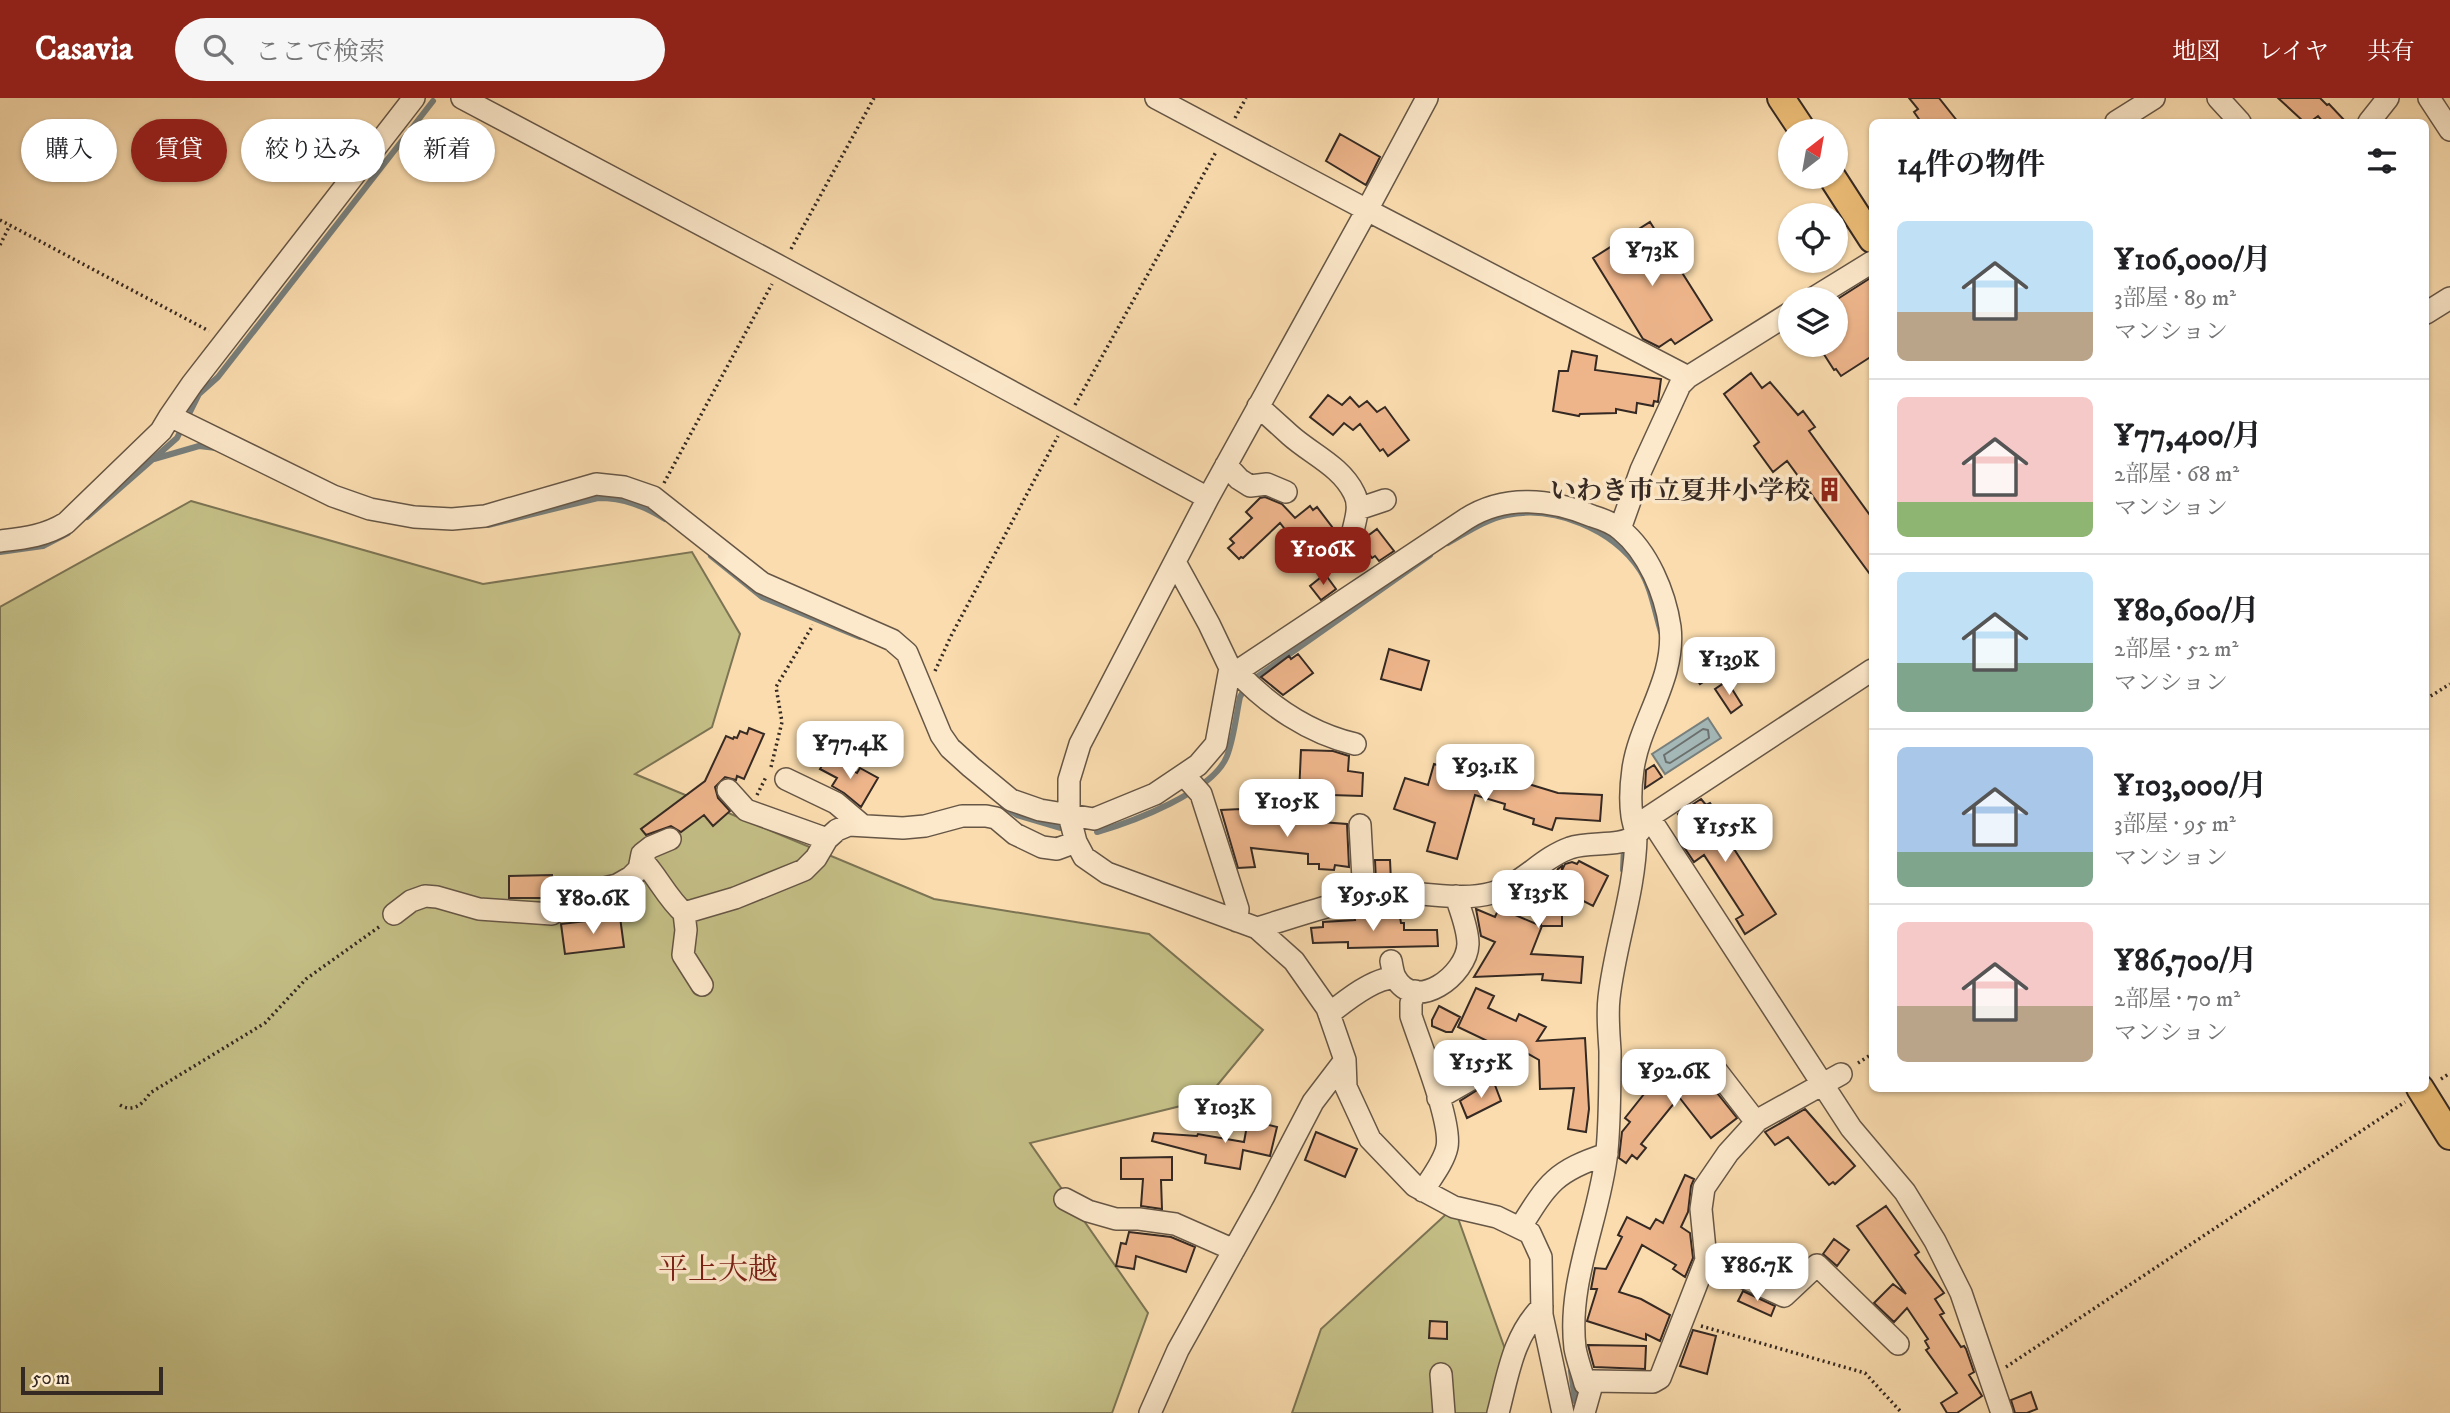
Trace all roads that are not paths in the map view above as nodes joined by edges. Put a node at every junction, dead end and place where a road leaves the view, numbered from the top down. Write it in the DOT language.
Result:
graph roads {
  1 [pos="414,98"];
  2 [pos="462,98"];
  3 [pos="1156,98"];
  4 [pos="1427,98"];
  5 [pos="1782,98"];
  6 [pos="2154,98"];
  7 [pos="2218,98"];
  8 [pos="2388,98"];
  9 [pos="2430,98"];
  10 [pos="1795,119"];
  11 [pos="2121,119"];
  12 [pos="2237,119"];
  13 [pos="2371,119"];
  14 [pos="2450,130"];
  15 [pos="1840,189"];
  16 [pos="1367,210"];
  17 [pos="1869,234"];
  18 [pos="1869,264"];
  19 [pos="1831,287"];
  20 [pos="2450,298"];
  21 [pos="2429,311"];
  22 [pos="1778,321"];
  23 [pos="1688,377"];
  24 [pos="1258,406"];
  25 [pos="181,421"];
  26 [pos="1226,466"];
  27 [pos="1286,492"];
  28 [pos="1208,498"];
  29 [pos="1385,500"];
  30 [pos="1358,509"];
  31 [pos="1620,529"];
  32 [pos="1352,535"];
  33 [pos="0,541"];
  34 [pos="1175,562"];
  35 [pos="1869,672"];
  36 [pos="1241,679"];
  37 [pos="1355,744"];
  38 [pos="786,779"];
  39 [pos="1193,785"];
  40 [pos="728,790"];
  41 [pos="1069,815"];
  42 [pos="1649,817"];
  43 [pos="862,825"];
  44 [pos="1360,825"];
  45 [pos="1629,838"];
  46 [pos="670,839"];
  47 [pos="827,839"];
  48 [pos="1076,842"];
  49 [pos="642,860"];
  50 [pos="1456,896"];
  51 [pos="1364,897"];
  52 [pos="684,913"];
  53 [pos="394,914"];
  54 [pos="1247,925"];
  55 [pos="702,985"];
  56 [pos="1415,991"];
  57 [pos="1329,1014"];
  58 [pos="1345,1060"];
  59 [pos="1709,1061"];
  60 [pos="1482,1073"];
  61 [pos="1832,1079"];
  62 [pos="2421,1092"];
  63 [pos="1438,1098"];
  64 [pos="1756,1122"];
  65 [pos="2450,1136"];
  66 [pos="1600,1156"];
  67 [pos="1423,1191"];
  68 [pos="1065,1199"];
  69 [pos="1520,1228"];
  70 [pos="1234,1250"];
  71 [pos="1706,1260"];
  72 [pos="1542,1307"];
  73 [pos="1898,1344"];
  74 [pos="1555,1359"];
  75 [pos="1441,1374"];
  76 [pos="1585,1384"];
  77 [pos="1150,1413"];
  78 [pos="1444,1413"];
  79 [pos="1498,1413"];
  80 [pos="1563,1413"];
  81 [pos="1584,1413"];
  82 [pos="2002,1413"];
  1 -- 25 [label="street"];
  2 -- 28 [label="street"];
  3 -- 16 [label="street"];
  4 -- 16 [label="street"];
  5 -- 10 [label="main road"];
  6 -- 11 [label="street"];
  7 -- 12 [label="street"];
  8 -- 13 [label="street"];
  9 -- 14 [label="street"];
  15 -- 17 [label="main road"];
  16 -- 23 [label="street"];
  16 -- 24 [label="street"];
  18 -- 19 [label="street"];
  20 -- 21 [label="street"];
  22 -- 23 [label="street"];
  23 -- 31 [label="street"];
  24 -- 26 [label="street"];
  24 -- 30 [label="street"];
  25 -- 33 [label="street"];
  25 -- 41 [label="street"];
  26 -- 27 [label="street"];
  26 -- 28 [label="street"];
  28 -- 34 [label="street"];
  29 -- 30 [label="street"];
  30 -- 32 [label="street"];
  31 -- 36 [label="street"];
  31 -- 45 [label="street"];
  34 -- 36 [label="street"];
  34 -- 41 [label="street"];
  35 -- 42 [label="street"];
  36 -- 37 [label="street"];
  36 -- 39 [label="street"];
  38 -- 43 [label="street"];
  39 -- 41 [label="street"];
  39 -- 54 [label="street"];
  40 -- 47 [label="street"];
  41 -- 48 [label="street"];
  42 -- 45 [label="street"];
  42 -- 61 [label="street"];
  43 -- 47 [label="street"];
  43 -- 48 [label="street"];
  44 -- 51 [label="street"];
  45 -- 50 [label="street"];
  45 -- 66 [label="street"];
  46 -- 49 [label="street"];
  47 -- 52 [label="street"];
  48 -- 54 [label="street"];
  49 -- 52 [label="street"];
  49 -- 53 [label="street"];
  50 -- 51 [label="street"];
  50 -- 56 [label="street"];
  51 -- 54 [label="street"];
  52 -- 55 [label="street"];
  54 -- 57 [label="street"];
  56 -- 57 [label="street"];
  56 -- 63 [label="street"];
  57 -- 58 [label="street"];
  58 -- 67 [label="street"];
  58 -- 70 [label="street"];
  59 -- 64 [label="street"];
  60 -- 63 [label="street"];
  61 -- 64 [label="street"];
  61 -- 82 [label="street"];
  62 -- 65 [label="main road"];
  63 -- 67 [label="street"];
  64 -- 71 [label="street"];
  66 -- 69 [label="street"];
  66 -- 76 [label="street"];
  67 -- 69 [label="street"];
  68 -- 70 [label="street"];
  69 -- 72 [label="street"];
  70 -- 77 [label="street"];
  71 -- 73 [label="street"];
  71 -- 76 [label="street"];
  72 -- 74 [label="street"];
  72 -- 79 [label="street"];
  74 -- 76 [label="street"];
  74 -- 80 [label="street"];
  75 -- 78 [label="street"];
  76 -- 81 [label="street"];
}
